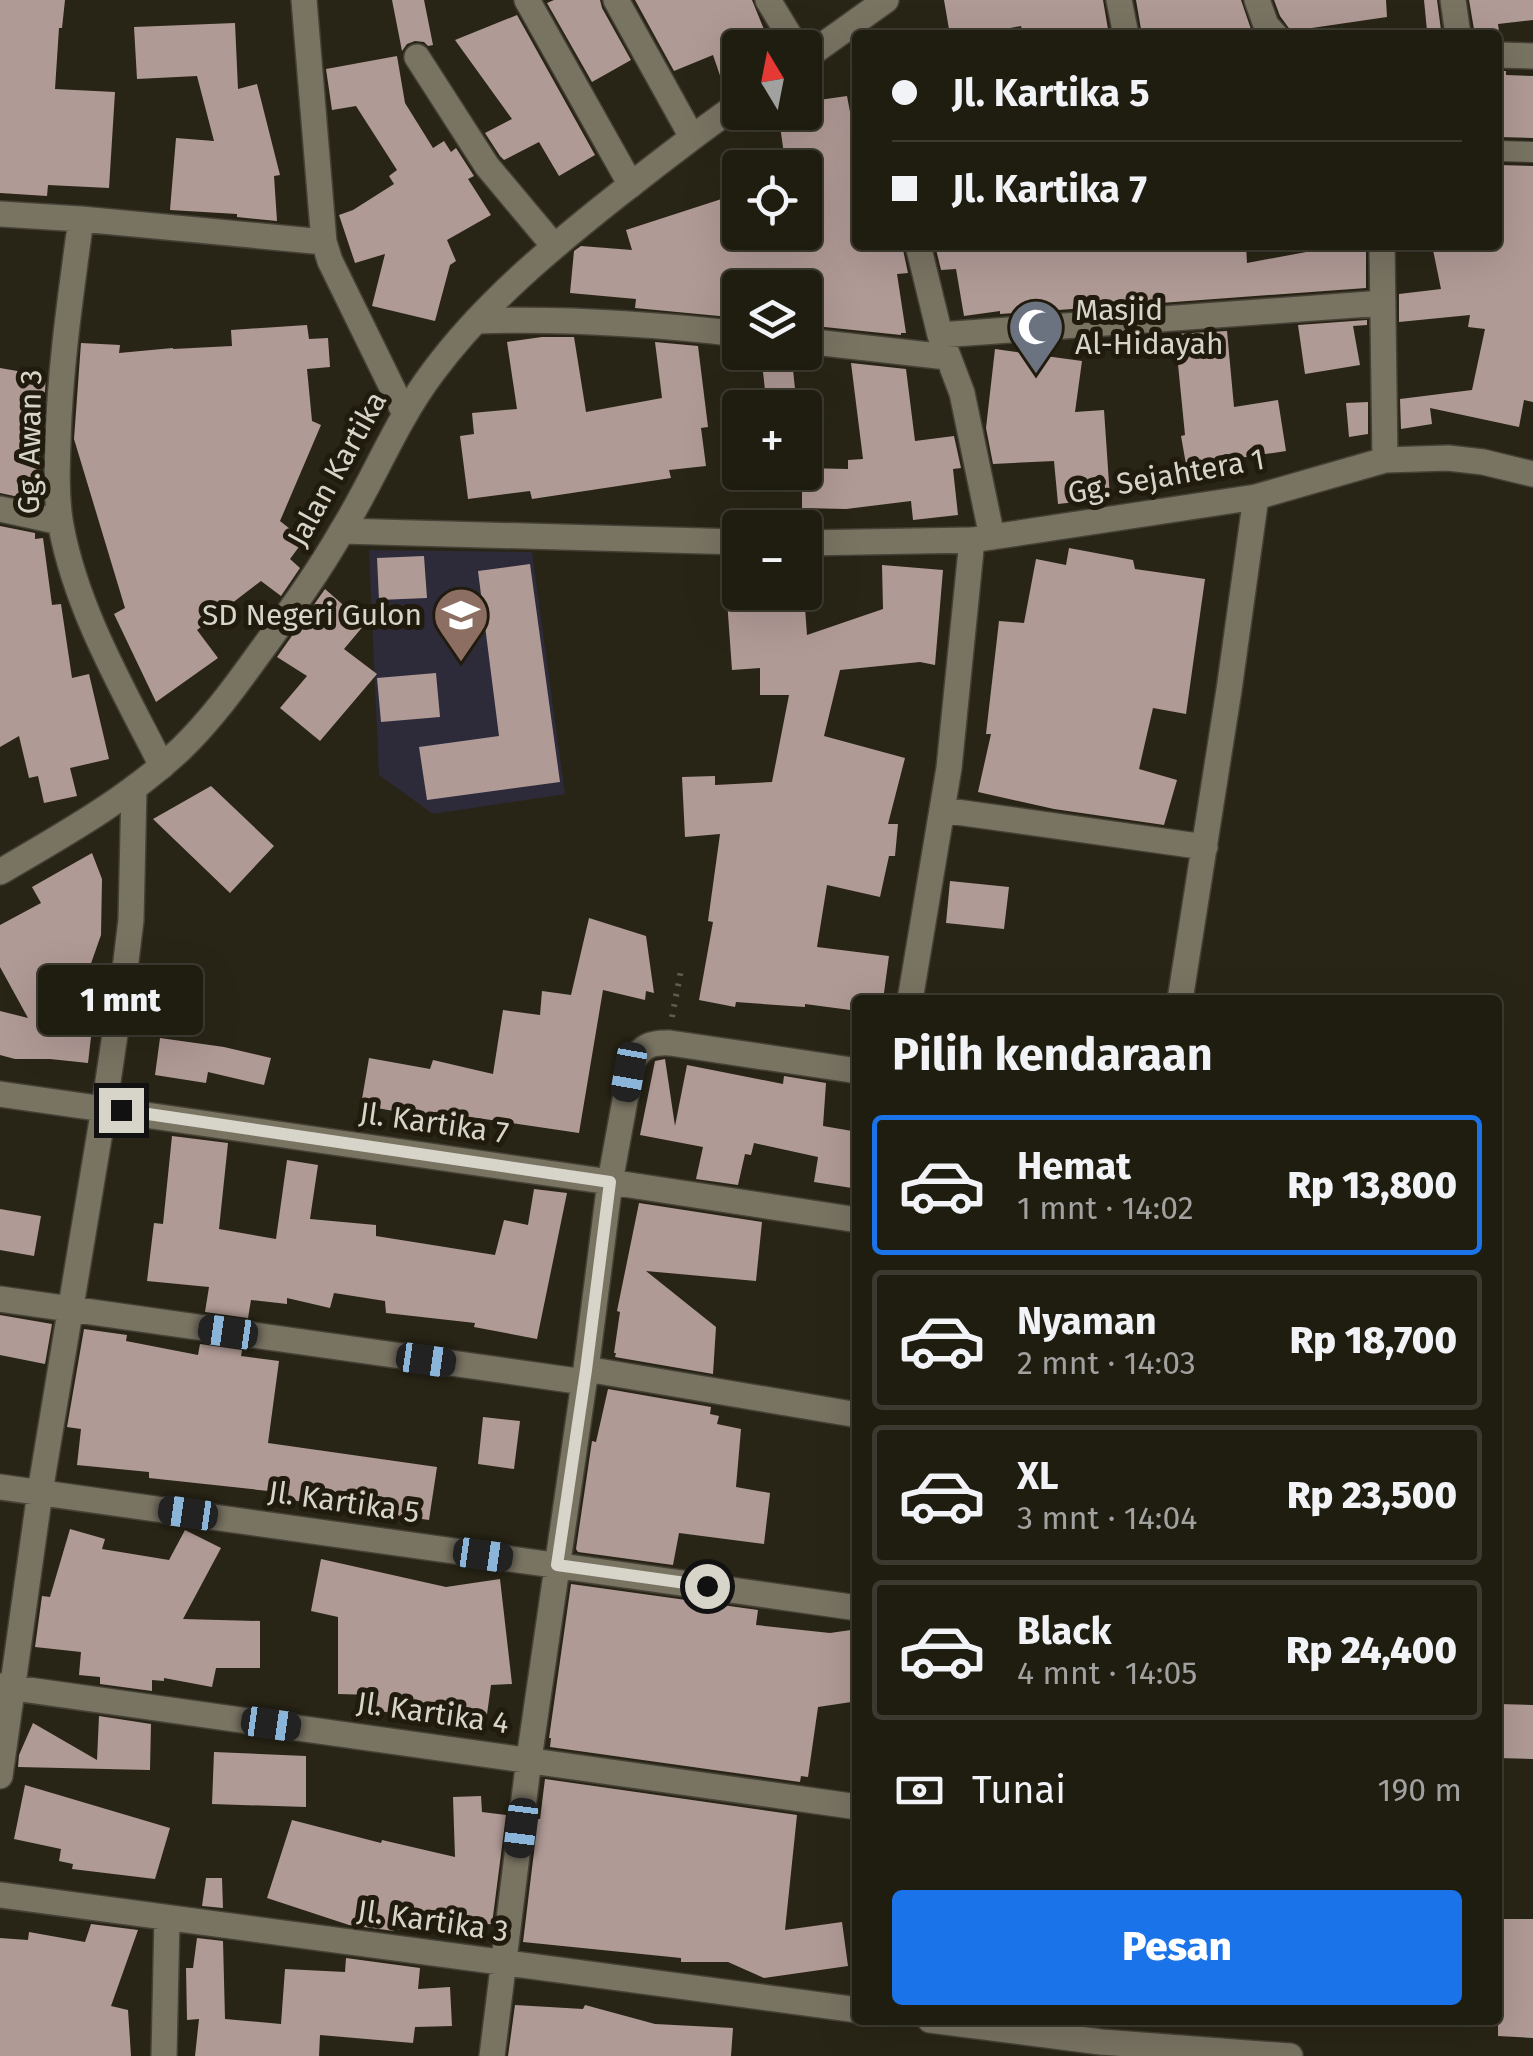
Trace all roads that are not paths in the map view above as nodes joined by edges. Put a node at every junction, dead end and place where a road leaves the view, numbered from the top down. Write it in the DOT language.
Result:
graph roads {
  1 [pos="304,0"];
  2 [pos="527,0"];
  3 [pos="616,0"];
  4 [pos="768,0"];
  5 [pos="886,0"];
  6 [pos="1119,0"];
  7 [pos="1257,0"];
  8 [pos="1452,0"];
  9 [pos="862,27"];
  10 [pos="786,30"];
  11 [pos="1125,30"];
  12 [pos="1270,30"];
  13 [pos="1457,30"];
  14 [pos="852,32"];
  15 [pos="822,49"];
  16 [pos="1502,55"];
  17 [pos="1533,56"];
  18 [pos="417,57"];
  19 [pos="722,116"];
  20 [pos="692,137"];
  21 [pos="1502,151"];
  22 [pos="1533,152"];
  23 [pos="631,185"];
  24 [pos="0,214"];
  25 [pos="81,220"];
  26 [pos="324,242"];
  27 [pos="554,246"];
  28 [pos="919,250"];
  29 [pos="1382,250"];
  30 [pos="1383,303"];
  31 [pos="476,321"];
  32 [pos="722,332"];
  33 [pos="822,342"];
  34 [pos="944,346"];
  35 [pos="404,412"];
  36 [pos="1385,460"];
  37 [pos="1533,474"];
  38 [pos="1256,497"];
  39 [pos="0,509"];
  40 [pos="60,522"];
  41 [pos="342,531"];
  42 [pos="982,539"];
  43 [pos="722,542"];
  44 [pos="822,544"];
  45 [pos="162,766"];
  46 [pos="134,788"];
  47 [pos="942,810"];
  48 [pos="1205,847"];
  49 [pos="0,872"];
  50 [pos="911,995"];
  51 [pos="1181,995"];
  52 [pos="852,1070"];
  53 [pos="0,1094"];
  54 [pos="104,1108"];
  55 [pos="610,1182"];
  56 [pos="852,1219"];
  57 [pos="0,1299"];
  58 [pos="70,1310"];
  59 [pos="585,1376"];
  60 [pos="852,1413"];
  61 [pos="0,1487"];
  62 [pos="40,1492"];
  63 [pos="557,1565"];
  64 [pos="852,1607"];
  65 [pos="6,1687"];
  66 [pos="529,1759"];
  67 [pos="0,1776"];
  68 [pos="852,1806"];
  69 [pos="0,1895"];
  70 [pos="167,1918"];
  71 [pos="504,1964"];
  72 [pos="852,2009"];
  73 [pos="962,2025"];
  74 [pos="1031,2036"];
  75 [pos="164,2056"];
  76 [pos="492,2056"];
  77 [pos="1290,2056"];
  1 -- 26 [label="street"];
  2 -- 23 [label="street"];
  3 -- 20 [label="street"];
  4 -- 10 [label="street"];
  5 -- 9 [label="street"];
  6 -- 11 [label="street"];
  7 -- 12 [label="street"];
  8 -- 13 [label="street"];
  14 -- 15 [label="street"];
  16 -- 17 [label="street"];
  18 -- 27 [label="street"];
  19 -- 20 [label="street, Jalan Kartika"];
  20 -- 23 [label="street, Jalan Kartika"];
  21 -- 22 [label="lane"];
  23 -- 27 [label="street, Jalan Kartika"];
  24 -- 25 [label="street"];
  25 -- 26 [label="street"];
  25 -- 40 [label="street, Gg. Awan 3"];
  26 -- 35 [label="street"];
  27 -- 31 [label="street, Jalan Kartika"];
  28 -- 34 [label="street"];
  29 -- 30 [label="street"];
  30 -- 34 [label="street"];
  30 -- 36 [label="street"];
  31 -- 32 [label="street"];
  31 -- 35 [label="street, Jalan Kartika"];
  33 -- 34 [label="street"];
  34 -- 42 [label="street"];
  35 -- 41 [label="street, Jalan Kartika"];
  36 -- 37 [label="street, Gg. Sejahtera 1"];
  36 -- 38 [label="street, Gg. Sejahtera 1"];
  38 -- 42 [label="street, Gg. Sejahtera 1"];
  38 -- 48 [label="street"];
  39 -- 40 [label="street"];
  40 -- 45 [label="street, Gg. Awan 3"];
  41 -- 43 [label="street"];
  41 -- 45 [label="street, Jalan Kartika"];
  42 -- 44 [label="street, Gg. Sejahtera 1"];
  42 -- 47 [label="street"];
  45 -- 46 [label="street, Jalan Kartika"];
  46 -- 49 [label="street, Jalan Kartika"];
  46 -- 54 [label="street"];
  47 -- 48 [label="street"];
  47 -- 50 [label="street"];
  48 -- 51 [label="street"];
  52 -- 55 [label="street"];
  53 -- 54 [label="street, Jl. Kartika 7"];
  54 -- 55 [label="street, Jl. Kartika 7"];
  54 -- 58 [label="street"];
  55 -- 56 [label="street, Jl. Kartika 7"];
  55 -- 59 [label="street"];
  57 -- 58 [label="street"];
  58 -- 59 [label="street"];
  58 -- 62 [label="street"];
  59 -- 60 [label="street"];
  59 -- 63 [label="street"];
  61 -- 62 [label="street, Jl. Kartika 5"];
  62 -- 63 [label="street, Jl. Kartika 5"];
  62 -- 65 [label="street"];
  63 -- 64 [label="street, Jl. Kartika 5"];
  63 -- 66 [label="street"];
  65 -- 66 [label="street, Jl. Kartika 4"];
  65 -- 67 [label="street"];
  66 -- 68 [label="street, Jl. Kartika 4"];
  66 -- 71 [label="street"];
  69 -- 70 [label="street, Jl. Kartika 3"];
  70 -- 71 [label="street, Jl. Kartika 3"];
  70 -- 75 [label="street"];
  71 -- 72 [label="street, Jl. Kartika 3"];
  71 -- 76 [label="street"];
  73 -- 74 [label="street"];
  74 -- 77 [label="street"];
}
